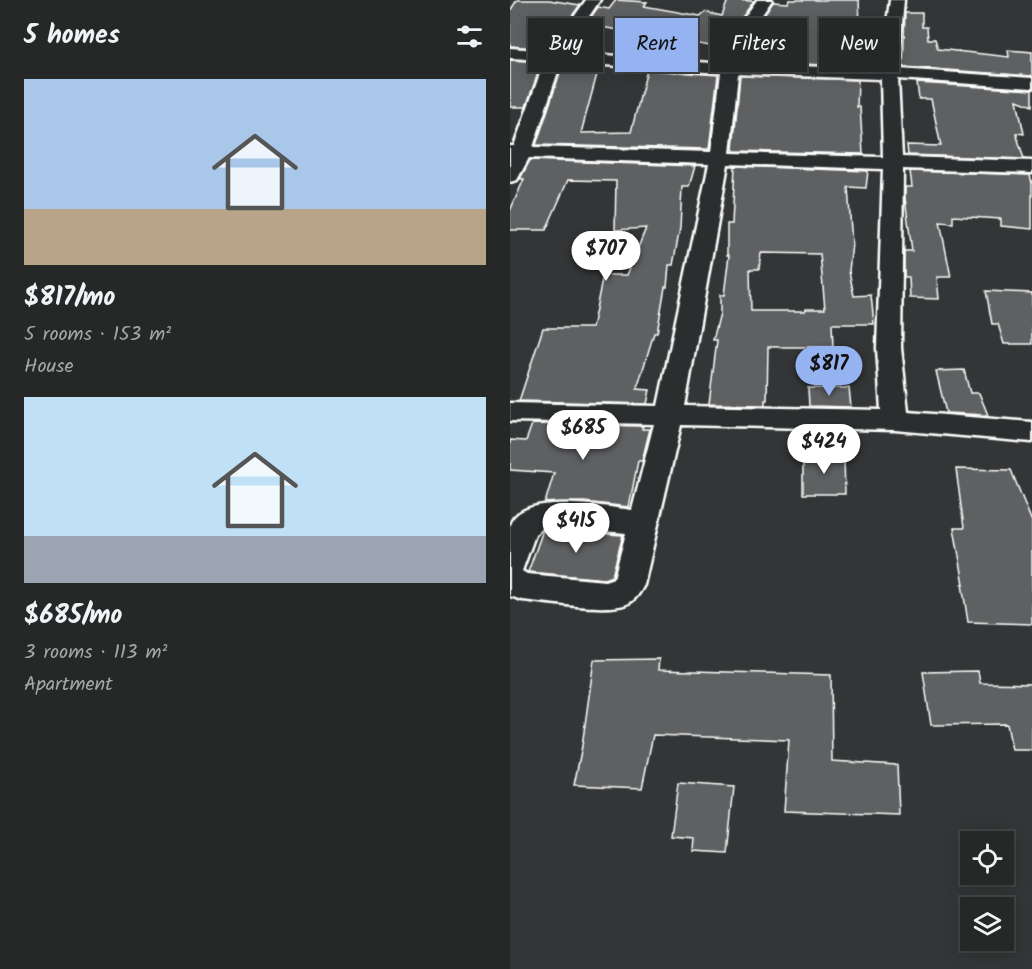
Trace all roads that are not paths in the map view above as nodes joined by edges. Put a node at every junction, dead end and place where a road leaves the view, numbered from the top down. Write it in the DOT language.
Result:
graph roads {
  1 [pos="593,0"];
  2 [pos="765,0"];
  3 [pos="897,0"];
  4 [pos="581,18"];
  5 [pos="752,18"];
  6 [pos="510,53"];
  7 [pos="528,55"];
  8 [pos="603,60"];
  9 [pos="710,68"];
  10 [pos="807,71"];
  11 [pos="548,72"];
  12 [pos="730,72"];
  13 [pos="890,73"];
  14 [pos="1032,83"];
  15 [pos="516,152"];
  16 [pos="720,158"];
  17 [pos="893,163"];
  18 [pos="1032,167"];
  19 [pos="510,176"];
  20 [pos="510,412"];
  21 [pos="670,414"];
  22 [pos="895,420"];
  23 [pos="1032,432"];
  24 [pos="644,523"];
  25 [pos="510,565"];
  26 [pos="510,580"];
  1 -- 4 [label="street"];
  2 -- 5 [label="street"];
  3 -- 13 [label="street"];
  6 -- 7 [label="street"];
  8 -- 9 [label="street"];
  10 -- 13 [label="street"];
  11 -- 15 [label="street"];
  12 -- 16 [label="street"];
  13 -- 14 [label="street"];
  13 -- 17 [label="street"];
  15 -- 16 [label="street"];
  15 -- 19 [label="street"];
  16 -- 17 [label="street"];
  16 -- 21 [label="street"];
  17 -- 18 [label="street"];
  17 -- 22 [label="street"];
  20 -- 21 [label="street"];
  21 -- 22 [label="street"];
  21 -- 24 [label="street"];
  22 -- 23 [label="street"];
  24 -- 25 [label="street"];
  24 -- 26 [label="street"];
}
